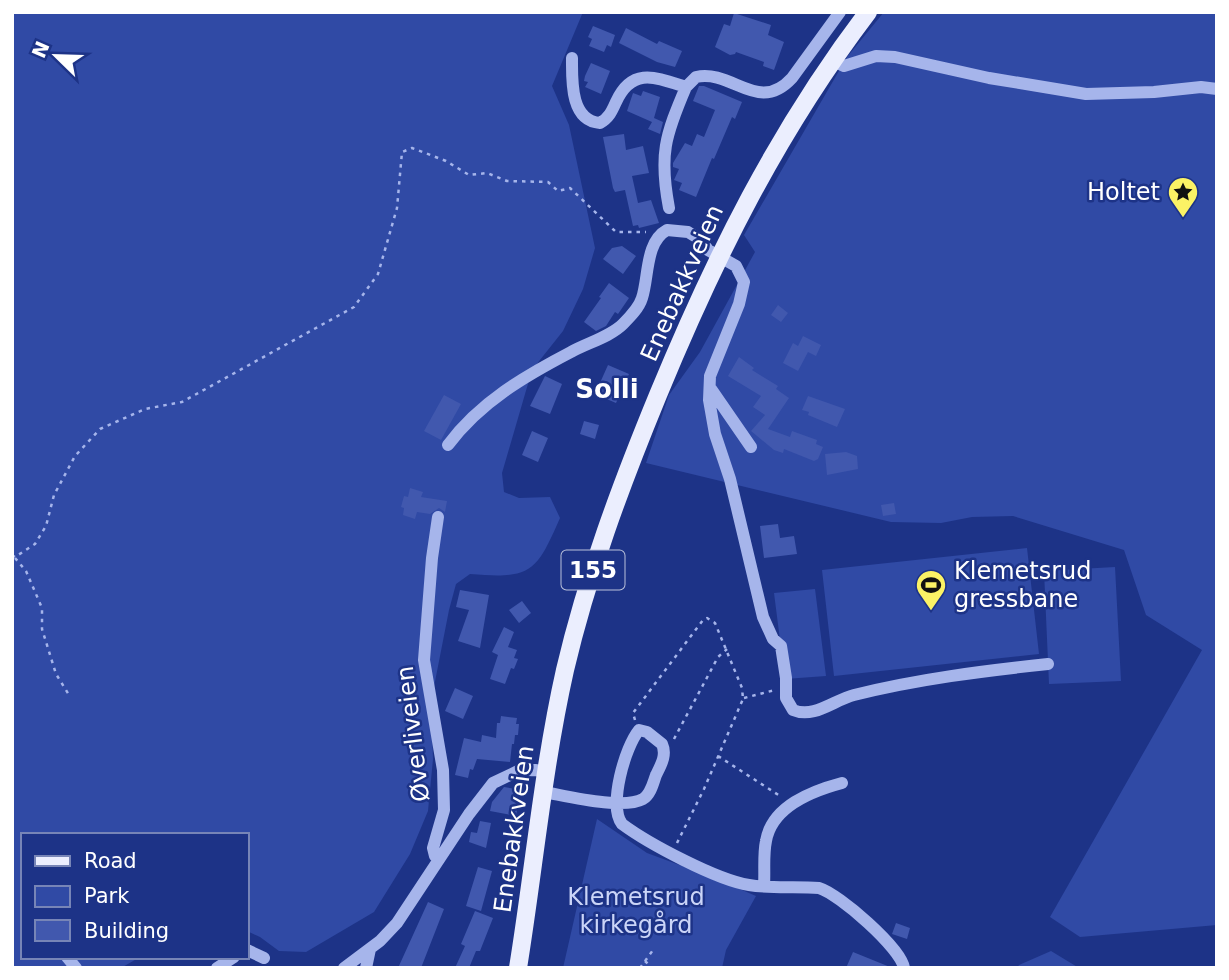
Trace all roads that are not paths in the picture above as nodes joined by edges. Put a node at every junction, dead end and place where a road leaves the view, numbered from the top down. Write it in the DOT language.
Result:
graph roads {
  1 [pos="840,12"];
  2 [pos="868,12"];
  3 [pos="572,58"];
  4 [pos="833,61"];
  5 [pos="686,87"];
  6 [pos="1217,89"];
  7 [pos="669,208"];
  8 [pos="719,255"];
  9 [pos="709,386"];
  10 [pos="448,445"];
  11 [pos="751,447"];
  12 [pos="438,517"];
  13 [pos="1048,664"];
  14 [pos="547,772"];
  15 [pos="842,783"];
  16 [pos="544,792"];
  17 [pos="615,802"];
  18 [pos="439,859"];
  19 [pos="764,886"];
  20 [pos="370,949"];
  21 [pos="248,950"];
  22 [pos="264,958"];
  23 [pos="344,968"];
  24 [pos="366,968"];
  25 [pos="518,968"];
  26 [pos="904,968"];
  1 -- 5 [label="street"];
  2 -- 4 [label="main road, Enebakkveien / 155"];
  3 -- 5 [label="street"];
  4 -- 6 [label="street"];
  4 -- 8 [label="main road, Enebakkveien / 155"];
  5 -- 7 [label="street"];
  8 -- 9 [label="street"];
  8 -- 10 [label="street"];
  8 -- 14 [label="main road, Enebakkveien / 155"];
  9 -- 11 [label="street"];
  9 -- 13 [label="street"];
  12 -- 18 [label="street, Øverliveien"];
  14 -- 16 [label="main road, Enebakkveien / 155"];
  14 -- 18 [label="street, Øverliveien"];
  15 -- 19 [label="street"];
  16 -- 17 [label="street"];
  16 -- 25 [label="main road, Enebakkveien / 155"];
  17 -- 17 [label="street"];
  17 -- 19 [label="street"];
  18 -- 20 [label="street, Øverliveien"];
  19 -- 26 [label="street"];
  20 -- 23 [label="street, Øverliveien"];
  20 -- 24 [label="street"];
  21 -- 22 [label="street"];
}
